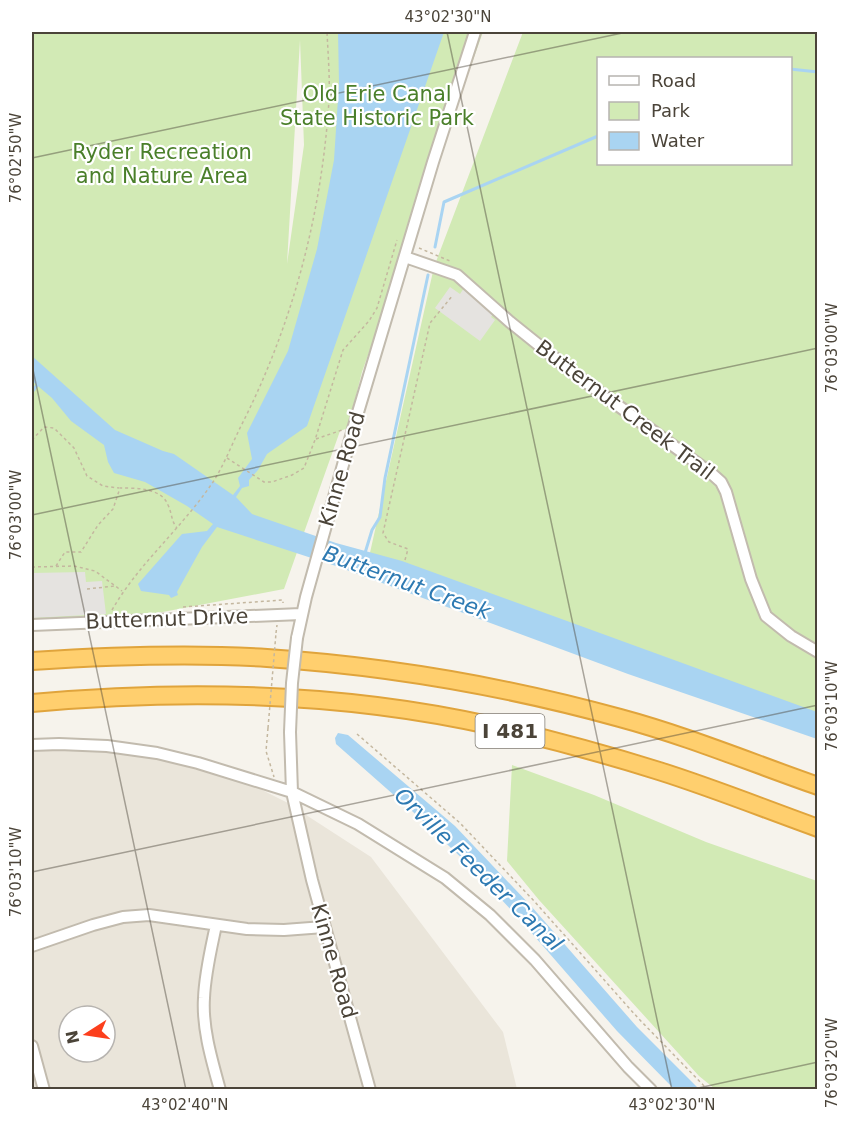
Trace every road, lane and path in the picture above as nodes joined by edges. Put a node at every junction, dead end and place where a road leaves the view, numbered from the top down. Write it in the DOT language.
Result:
graph roads {
  1 [pos="327,32"];
  2 [pos="475,32"];
  3 [pos="409,244"];
  4 [pos="405,257"];
  5 [pos="457,275"];
  6 [pos="453,296"];
  7 [pos="353,429"];
  8 [pos="32,440"];
  9 [pos="315,440"];
  10 [pos="226,457"];
  11 [pos="120,488"];
  12 [pos="177,528"];
  13 [pos="405,560"];
  14 [pos="56,566"];
  15 [pos="32,567"];
  16 [pos="116,586"];
  17 [pos="87,589"];
  18 [pos="123,591"];
  19 [pos="176,608"];
  20 [pos="120,612"];
  21 [pos="284,614"];
  22 [pos="302,614"];
  23 [pos="32,625"];
  24 [pos="276,633"];
  25 [pos="818,652"];
  26 [pos="32,662"];
  27 [pos="32,703"];
  28 [pos="357,734"];
  29 [pos="32,745"];
  30 [pos="818,786"];
  31 [pos="276,788"];
  32 [pos="292,792"];
  33 [pos="818,828"];
  34 [pos="216,925"];
  35 [pos="324,927"];
  36 [pos="32,946"];
  37 [pos="32,1046"];
  38 [pos="44,1089"];
  39 [pos="220,1089"];
  40 [pos="370,1089"];
  41 [pos="651,1089"];
  42 [pos="708,1089"];
  1 -- 10 [label="path"];
  2 -- 3 [label="street, Kinne Road"];
  3 -- 4 [label="street, Kinne Road"];
  3 -- 5 [label="path"];
  3 -- 9 [label="path"];
  4 -- 5 [label="street"];
  4 -- 7 [label="street, Kinne Road"];
  5 -- 25 [label="street, Butternut Creek Trail"];
  6 -- 13 [label="path"];
  7 -- 9 [label="path"];
  7 -- 22 [label="street, Kinne Road"];
  8 -- 11 [label="path"];
  9 -- 10 [label="path"];
  10 -- 12 [label="path"];
  11 -- 12 [label="path"];
  11 -- 14 [label="path"];
  12 -- 18 [label="path"];
  14 -- 15 [label="path"];
  14 -- 16 [label="path"];
  16 -- 17 [label="path"];
  16 -- 18 [label="path"];
  18 -- 20 [label="path"];
  19 -- 21 [label="path"];
  21 -- 22 [label="street, Butternut Drive"];
  21 -- 23 [label="street, Butternut Drive"];
  22 -- 32 [label="street, Kinne Road, bridge"];
  24 -- 31 [label="path, bridge"];
  26 -- 30 [label="highway, I 481"];
  27 -- 33 [label="highway, I 481"];
  28 -- 42 [label="path"];
  29 -- 31 [label="street"];
  31 -- 32 [label="street"];
  32 -- 35 [label="street, Kinne Road"];
  32 -- 41 [label="street"];
  34 -- 35 [label="street"];
  34 -- 36 [label="street"];
  34 -- 39 [label="street"];
  35 -- 40 [label="street, Kinne Road"];
  37 -- 38 [label="street"];
}
